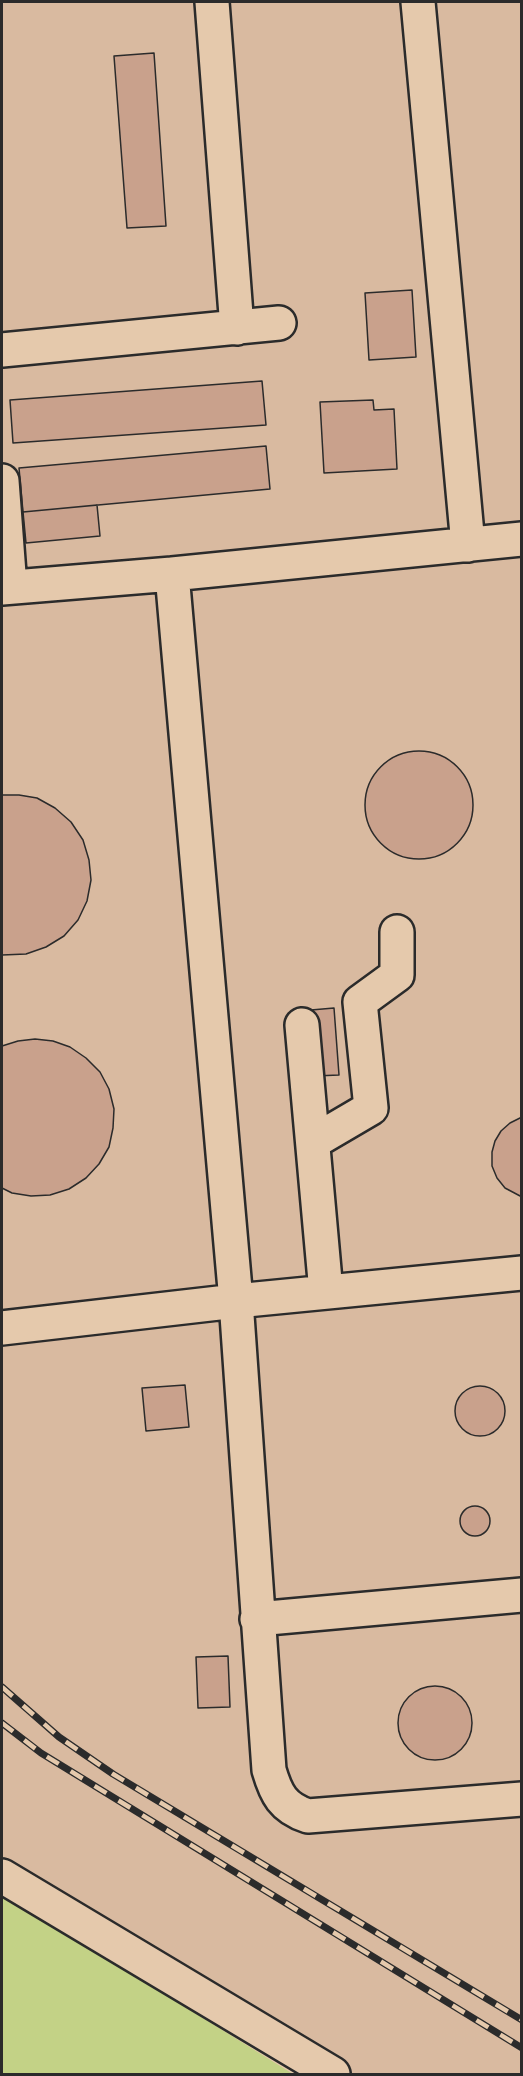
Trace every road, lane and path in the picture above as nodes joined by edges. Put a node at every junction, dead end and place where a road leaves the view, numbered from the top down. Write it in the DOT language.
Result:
graph roads {
  1 [pos="212,2"];
  2 [pos="418,2"];
  3 [pos="279,323"];
  4 [pos="237,328"];
  5 [pos="2,350"];
  6 [pos="2,481"];
  7 [pos="522,539"];
  8 [pos="468,545"];
  9 [pos="172,574"];
  10 [pos="6,587"];
  11 [pos="397,933"];
  12 [pos="302,1025"];
  13 [pos="313,1142"];
  14 [pos="522,1273"];
  15 [pos="326,1292"];
  16 [pos="236,1301"];
  17 [pos="2,1328"];
  18 [pos="522,1595"];
  19 [pos="257,1618"];
  20 [pos="522,1799"];
  21 [pos="2,1876"];
  22 [pos="333,2074"];
  1 -- 4 [label="lane"];
  2 -- 8 [label="lane"];
  3 -- 4 [label="lane"];
  4 -- 5 [label="lane"];
  6 -- 10 [label="lane"];
  7 -- 8 [label="lane"];
  8 -- 9 [label="lane"];
  9 -- 10 [label="lane"];
  9 -- 16 [label="lane"];
  11 -- 13 [label="lane"];
  12 -- 13 [label="lane"];
  13 -- 15 [label="lane"];
  14 -- 15 [label="lane"];
  15 -- 16 [label="lane"];
  16 -- 17 [label="lane"];
  16 -- 19 [label="lane"];
  18 -- 19 [label="lane"];
  19 -- 20 [label="lane"];
  21 -- 22 [label="lane"];
}
